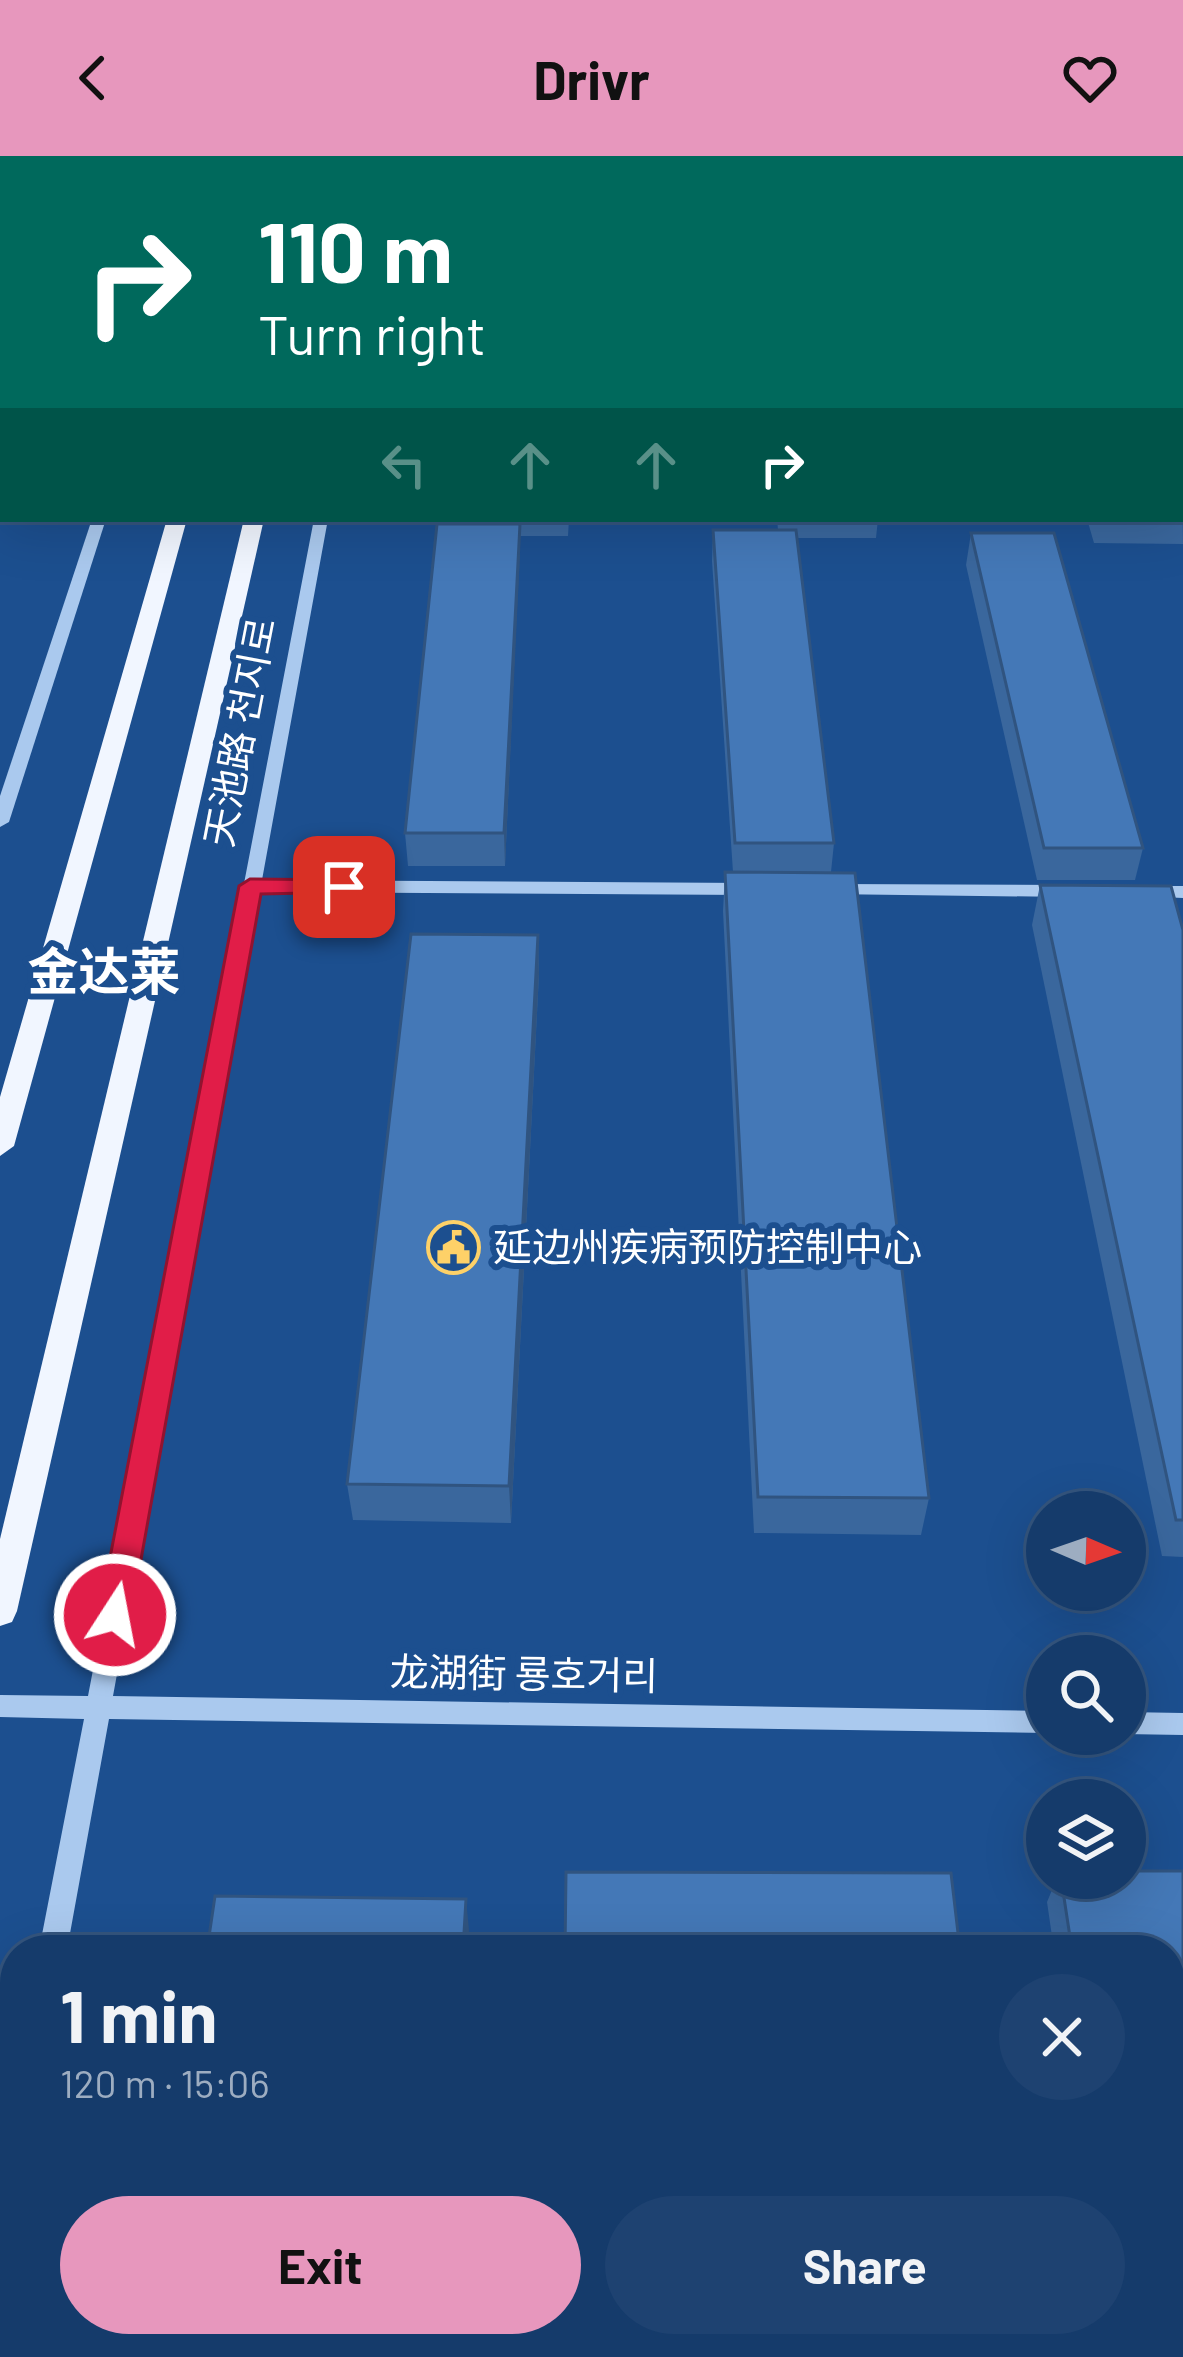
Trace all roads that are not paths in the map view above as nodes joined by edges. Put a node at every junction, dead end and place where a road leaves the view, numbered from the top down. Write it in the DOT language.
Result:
graph roads {
  1 [pos="98,522"];
  2 [pos="176,522"];
  3 [pos="253,522"];
  4 [pos="320,522"];
  5 [pos="0,822"];
  6 [pos="250,886"];
  7 [pos="776,890"];
  8 [pos="800,890"];
  9 [pos="1088,891"];
  10 [pos="1135,892"];
  11 [pos="1183,892"];
  12 [pos="0,1146"];
  13 [pos="0,1610"];
  14 [pos="0,1706"];
  15 [pos="98,1706"];
  16 [pos="1026,1722"];
  17 [pos="1146,1723"];
  18 [pos="1183,1724"];
  19 [pos="56,1935"];
  1 -- 5 [label="street"];
  2 -- 12 [label="main road"];
  3 -- 13 [label="main road, 天池路 천지로"];
  4 -- 6 [label="street, 天池路 천지로"];
  6 -- 7 [label="street"];
  6 -- 15 [label="street, 天池路 천지로"];
  8 -- 9 [label="street"];
  10 -- 11 [label="street"];
  14 -- 15 [label="street, 龙湖街 룡호거리"];
  15 -- 16 [label="street, 龙湖街 룡호거리"];
  15 -- 19 [label="street, 天池路 천지로"];
  17 -- 18 [label="street"];
}
